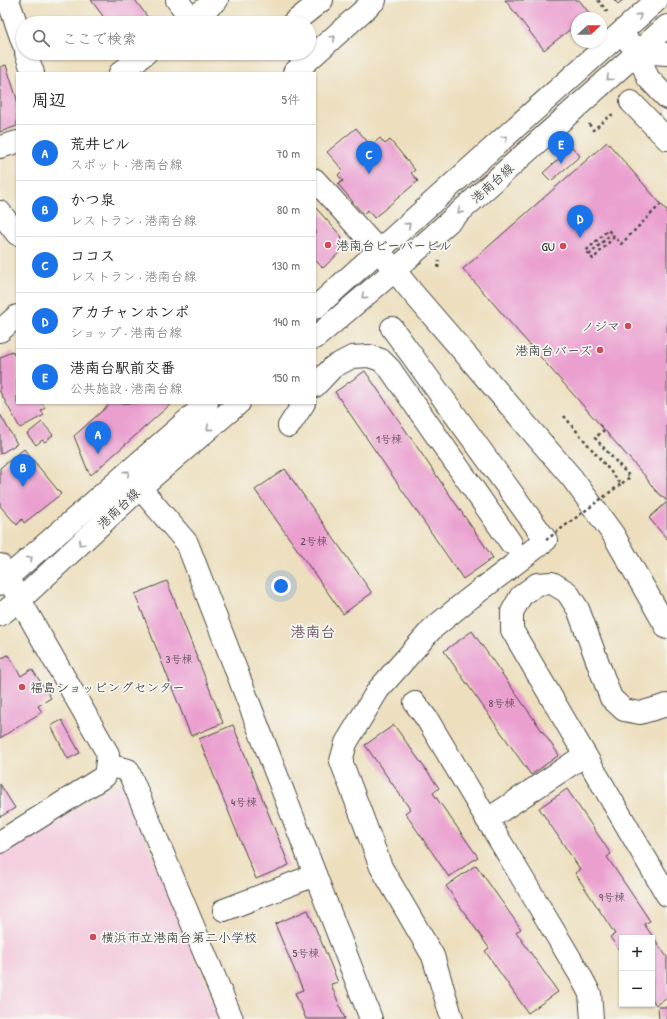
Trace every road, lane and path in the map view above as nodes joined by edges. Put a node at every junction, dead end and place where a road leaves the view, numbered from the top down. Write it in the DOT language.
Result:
graph roads {
  1 [pos="8,0"];
  2 [pos="177,0"];
  3 [pos="217,0"];
  4 [pos="322,0"];
  5 [pos="375,0"];
  6 [pos="598,0"];
  7 [pos="657,0"];
  8 [pos="188,16"];
  9 [pos="199,16"];
  10 [pos="302,16"];
  11 [pos="16,23"];
  12 [pos="616,25"];
  13 [pos="667,26"];
  14 [pos="638,52"];
  15 [pos="316,53"];
  16 [pos="667,54"];
  17 [pos="28,60"];
  18 [pos="137,60"];
  19 [pos="308,60"];
  20 [pos="33,72"];
  21 [pos="121,72"];
  22 [pos="295,72"];
  23 [pos="667,98"];
  24 [pos="624,109"];
  25 [pos="589,124"];
  26 [pos="667,139"];
  27 [pos="16,142"];
  28 [pos="0,147"];
  29 [pos="316,181"];
  30 [pos="663,202"];
  31 [pos="0,212"];
  32 [pos="16,233"];
  33 [pos="614,237"];
  34 [pos="379,251"];
  35 [pos="394,270"];
  36 [pos="316,307"];
  37 [pos="16,317"];
  38 [pos="392,328"];
  39 [pos="0,331"];
  40 [pos="316,337"];
  41 [pos="316,385"];
  42 [pos="206,404"];
  43 [pos="238,404"];
  44 [pos="303,404"];
  45 [pos="564,416"];
  46 [pos="289,426"];
  47 [pos="604,430"];
  48 [pos="621,484"];
  49 [pos="140,488"];
  50 [pos="546,540"];
  51 [pos="511,543"];
  52 [pos="3,576"];
  53 [pos="20,600"];
  54 [pos="0,615"];
  55 [pos="667,628"];
  56 [pos="415,703"];
  57 [pos="667,705"];
  58 [pos="585,755"];
  59 [pos="107,765"];
  60 [pos="487,820"];
  61 [pos="0,842"];
  62 [pos="315,875"];
  63 [pos="667,895"];
  64 [pos="224,910"];
  65 [pos="232,1019"];
  66 [pos="371,1019"];
  67 [pos="452,1019"];
  68 [pos="592,1019"];
  1 -- 11 [label="street"];
  2 -- 8 [label="street"];
  3 -- 9 [label="street"];
  4 -- 10 [label="street"];
  15 -- 5 [label="street, one-way"];
  6 -- 12 [label="path"];
  12 -- 7 [label="street, 港南台線, one-way"];
  12 -- 14 [label="street"];
  34 -- 12 [label="street, 港南台線, one-way"];
  13 -- 14 [label="street, 港南台線"];
  14 -- 16 [label="street"];
  14 -- 23 [label="street"];
  14 -- 35 [label="street, 港南台線, one-way"];
  17 -- 20 [label="street"];
  18 -- 21 [label="street"];
  22 -- 19 [label="street, one-way"];
  24 -- 25 [label="path"];
  24 -- 26 [label="street"];
  27 -- 28 [label="street"];
  29 -- 34 [label="street"];
  30 -- 33 [label="path"];
  31 -- 32 [label="street"];
  33 -- 33 [label="path"];
  34 -- 35 [label="street"];
  34 -- 36 [label="street, 港南台線"];
  35 -- 40 [label="street, 港南台線, one-way"];
  35 -- 55 [label="street"];
  37 -- 39 [label="street"];
  38 -- 50 [label="street"];
  41 -- 51 [label="street"];
  52 -- 42 [label="street, 港南台線, one-way"];
  43 -- 49 [label="street, 港南台線, one-way"];
  44 -- 46 [label="street"];
  45 -- 48 [label="path"];
  47 -- 48 [label="path"];
  48 -- 50 [label="path, bridge"];
  49 -- 53 [label="street, 港南台線, one-way"];
  49 -- 62 [label="street"];
  50 -- 67 [label="street"];
  52 -- 53 [label="street"];
  53 -- 54 [label="street, 港南台線"];
  53 -- 59 [label="street"];
  56 -- 60 [label="street"];
  57 -- 58 [label="street"];
  58 -- 60 [label="street"];
  58 -- 63 [label="street"];
  59 -- 61 [label="street"];
  59 -- 65 [label="street"];
  60 -- 68 [label="street"];
  62 -- 64 [label="street"];
  62 -- 66 [label="street"];
}
